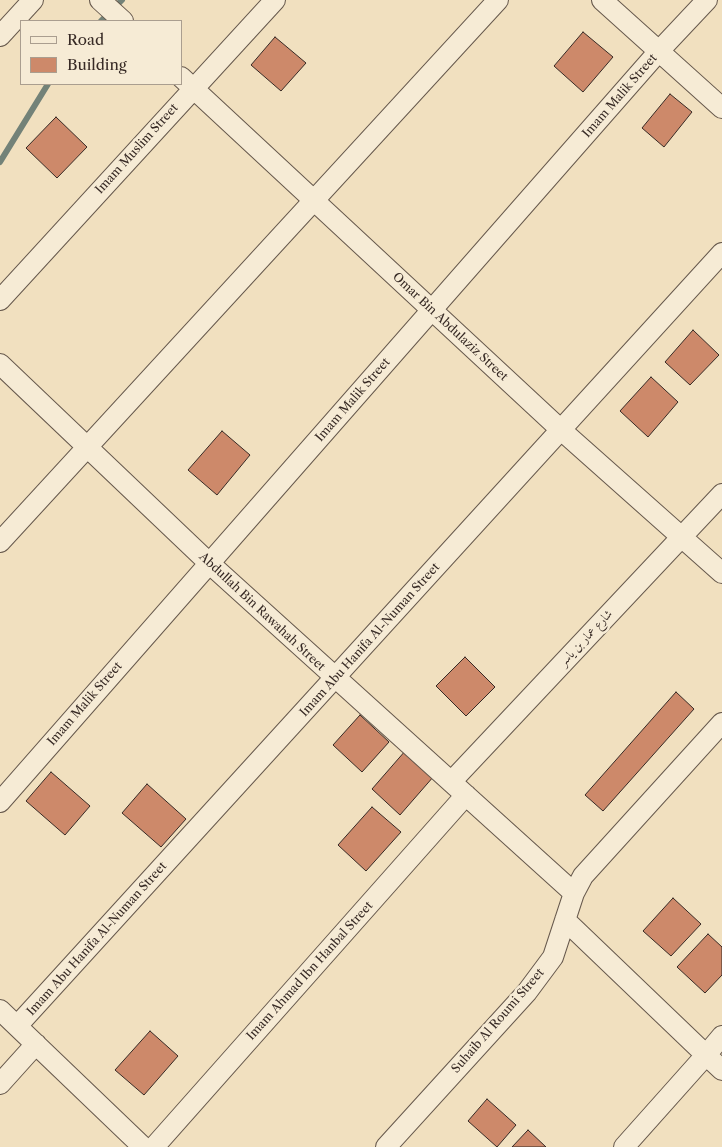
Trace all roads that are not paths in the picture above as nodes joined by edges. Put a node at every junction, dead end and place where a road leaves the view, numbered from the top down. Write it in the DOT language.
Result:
graph roads {
  1 [pos="34,0"];
  2 [pos="100,0"];
  3 [pos="275,0"];
  4 [pos="498,0"];
  5 [pos="602,0"];
  6 [pos="707,0"];
  7 [pos="122,20"];
  8 [pos="0,36"];
  9 [pos="659,50"];
  10 [pos="187,82"];
  11 [pos="722,108"];
  12 [pos="314,201"];
  13 [pos="722,253"];
  14 [pos="0,300"];
  15 [pos="432,310"];
  16 [pos="0,364"];
  17 [pos="560,429"];
  18 [pos="88,446"];
  19 [pos="722,494"];
  20 [pos="682,537"];
  21 [pos="0,542"];
  22 [pos="209,563"];
  23 [pos="722,573"];
  24 [pos="335,679"];
  25 [pos="722,723"];
  26 [pos="451,782"];
  27 [pos="466,795"];
  28 [pos="0,802"];
  29 [pos="574,893"];
  30 [pos="565,920"];
  31 [pos="0,1010"];
  32 [pos="17,1026"];
  33 [pos="722,1036"];
  34 [pos="36,1044"];
  35 [pos="706,1055"];
  36 [pos="722,1070"];
  37 [pos="0,1084"];
  38 [pos="396,1143"];
  39 [pos="144,1147"];
  40 [pos="154,1147"];
  41 [pos="624,1147"];
  1 -- 8 [label="street"];
  2 -- 7 [label="street"];
  3 -- 10 [label="street, Imam Muslim Street"];
  4 -- 12 [label="street"];
  5 -- 9 [label="street"];
  6 -- 9 [label="street, Imam Malik Street"];
  9 -- 11 [label="street"];
  9 -- 15 [label="street, Imam Malik Street"];
  10 -- 12 [label="street, Omar Bin Abdulaziz Street"];
  10 -- 14 [label="street, Imam Muslim Street"];
  12 -- 15 [label="street, Omar Bin Abdulaziz Street"];
  12 -- 18 [label="street"];
  13 -- 17 [label="street, Imam Abu Hanifa Al-Numan Street"];
  15 -- 17 [label="street, Omar Bin Abdulaziz Street"];
  15 -- 22 [label="street, Imam Malik Street"];
  16 -- 18 [label="street, Abdullah Bin Rawahah Street"];
  17 -- 20 [label="street, Omar Bin Abdulaziz Street"];
  17 -- 24 [label="street, Imam Abu Hanifa Al-Numan Street"];
  18 -- 21 [label="street"];
  18 -- 22 [label="street, Abdullah Bin Rawahah Street"];
  19 -- 20 [label="street, شارع عمار بن ياسر"];
  20 -- 23 [label="street, Omar Bin Abdulaziz Street"];
  20 -- 26 [label="street, شارع عمار بن ياسر"];
  22 -- 24 [label="street, Abdullah Bin Rawahah Street"];
  22 -- 28 [label="street, Imam Malik Street"];
  24 -- 26 [label="street, Abdullah Bin Rawahah Street"];
  24 -- 32 [label="street, Imam Abu Hanifa Al-Numan Street"];
  25 -- 29 [label="street, Suhaib Al Roumi Street"];
  26 -- 27 [label="street, Abdullah Bin Rawahah Street"];
  27 -- 29 [label="street, Abdullah Bin Rawahah Street"];
  27 -- 40 [label="street, Imam Ahmad Ibn Hanbal Street"];
  29 -- 30 [label="street, Suhaib Al Roumi Street"];
  30 -- 35 [label="street"];
  30 -- 38 [label="street, Suhaib Al Roumi Street"];
  31 -- 32 [label="street"];
  32 -- 34 [label="street"];
  33 -- 35 [label="street"];
  34 -- 37 [label="street"];
  34 -- 39 [label="street"];
  35 -- 36 [label="street"];
  35 -- 41 [label="street"];
}
